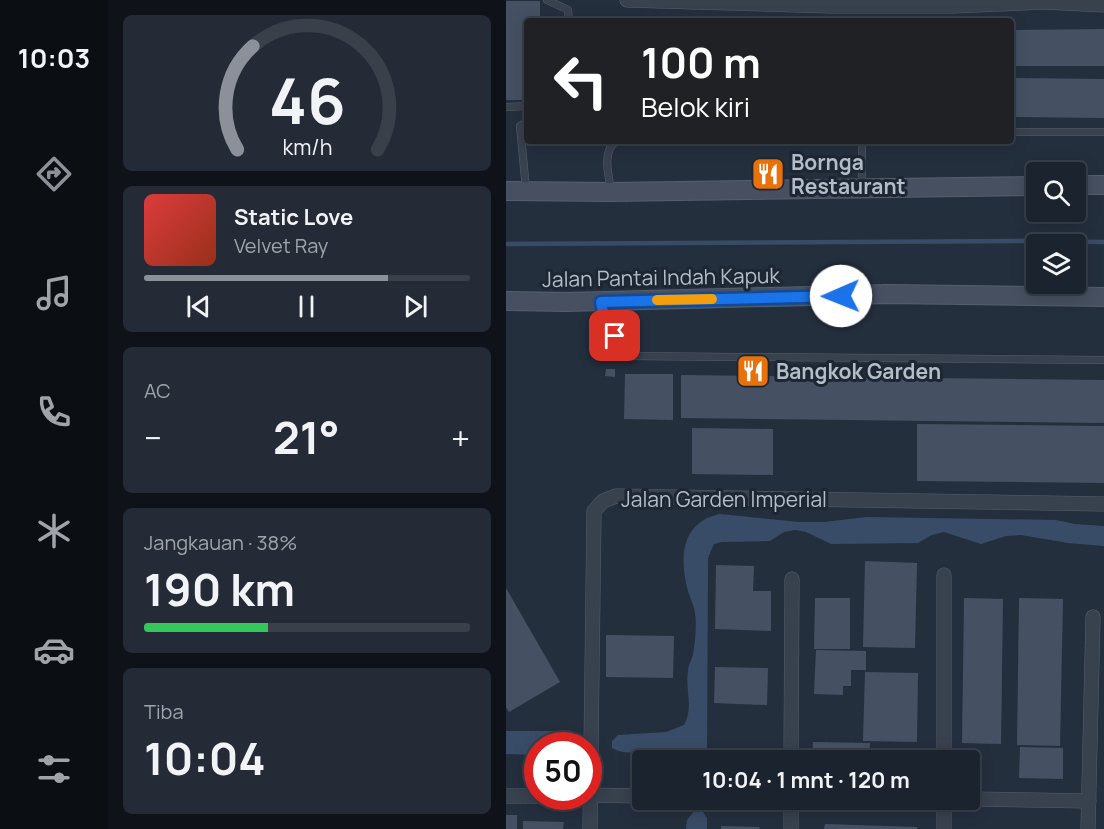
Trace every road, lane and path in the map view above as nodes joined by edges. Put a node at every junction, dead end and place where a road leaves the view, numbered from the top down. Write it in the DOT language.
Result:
graph roads {
  1 [pos="547,0"];
  2 [pos="627,0"];
  3 [pos="1104,5"];
  4 [pos="569,18"];
  5 [pos="524,106"];
  6 [pos="506,107"];
  7 [pos="524,124"];
  8 [pos="1014,132"];
  9 [pos="1104,132"];
  10 [pos="612,144"];
  11 [pos="862,144"];
  12 [pos="1086,185"];
  13 [pos="1104,185"];
  14 [pos="1026,186"];
  15 [pos="862,188"];
  16 [pos="506,191"];
  17 [pos="526,191"];
  18 [pos="611,192"];
  19 [pos="1104,297"];
  20 [pos="506,301"];
  21 [pos="601,302"];
  22 [pos="1104,360"];
  23 [pos="1104,504"];
  24 [pos="944,575"];
  25 [pos="792,579"];
  26 [pos="1093,617"];
  27 [pos="591,732"];
  28 [pos="791,750"];
  29 [pos="944,750"];
  30 [pos="524,795"];
  31 [pos="602,795"];
  32 [pos="506,796"];
  33 [pos="632,796"];
  34 [pos="980,799"];
  35 [pos="1089,801"];
  36 [pos="590,810"];
  37 [pos="791,810"];
  38 [pos="944,810"];
  39 [pos="590,829"];
  40 [pos="791,829"];
  41 [pos="944,829"];
  42 [pos="1088,829"];
  1 -- 4 [label="lane"];
  2 -- 3 [label="street"];
  5 -- 6 [label="lane"];
  7 -- 17 [label="lane"];
  8 -- 9 [label="lane"];
  10 -- 18 [label="lane"];
  11 -- 15 [label="lane"];
  12 -- 13 [label="main road"];
  14 -- 15 [label="main road"];
  15 -- 18 [label="main road"];
  16 -- 17 [label="main road"];
  17 -- 18 [label="main road"];
  19 -- 21 [label="main road, Jalan Pantai Indah Kapuk"];
  20 -- 21 [label="main road, Jalan Pantai Indah Kapuk"];
  21 -- 22 [label="lane"];
  23 -- 27 [label="street, Jalan Garden Imperial"];
  24 -- 29 [label="street"];
  25 -- 28 [label="street"];
  26 -- 35 [label="street"];
  30 -- 32 [label="street"];
  31 -- 33 [label="street"];
  34 -- 35 [label="street"];
  35 -- 42 [label="street"];
  36 -- 39 [label="street, Jalan Garden Imperial"];
  37 -- 40 [label="street"];
  38 -- 41 [label="street"];
}
